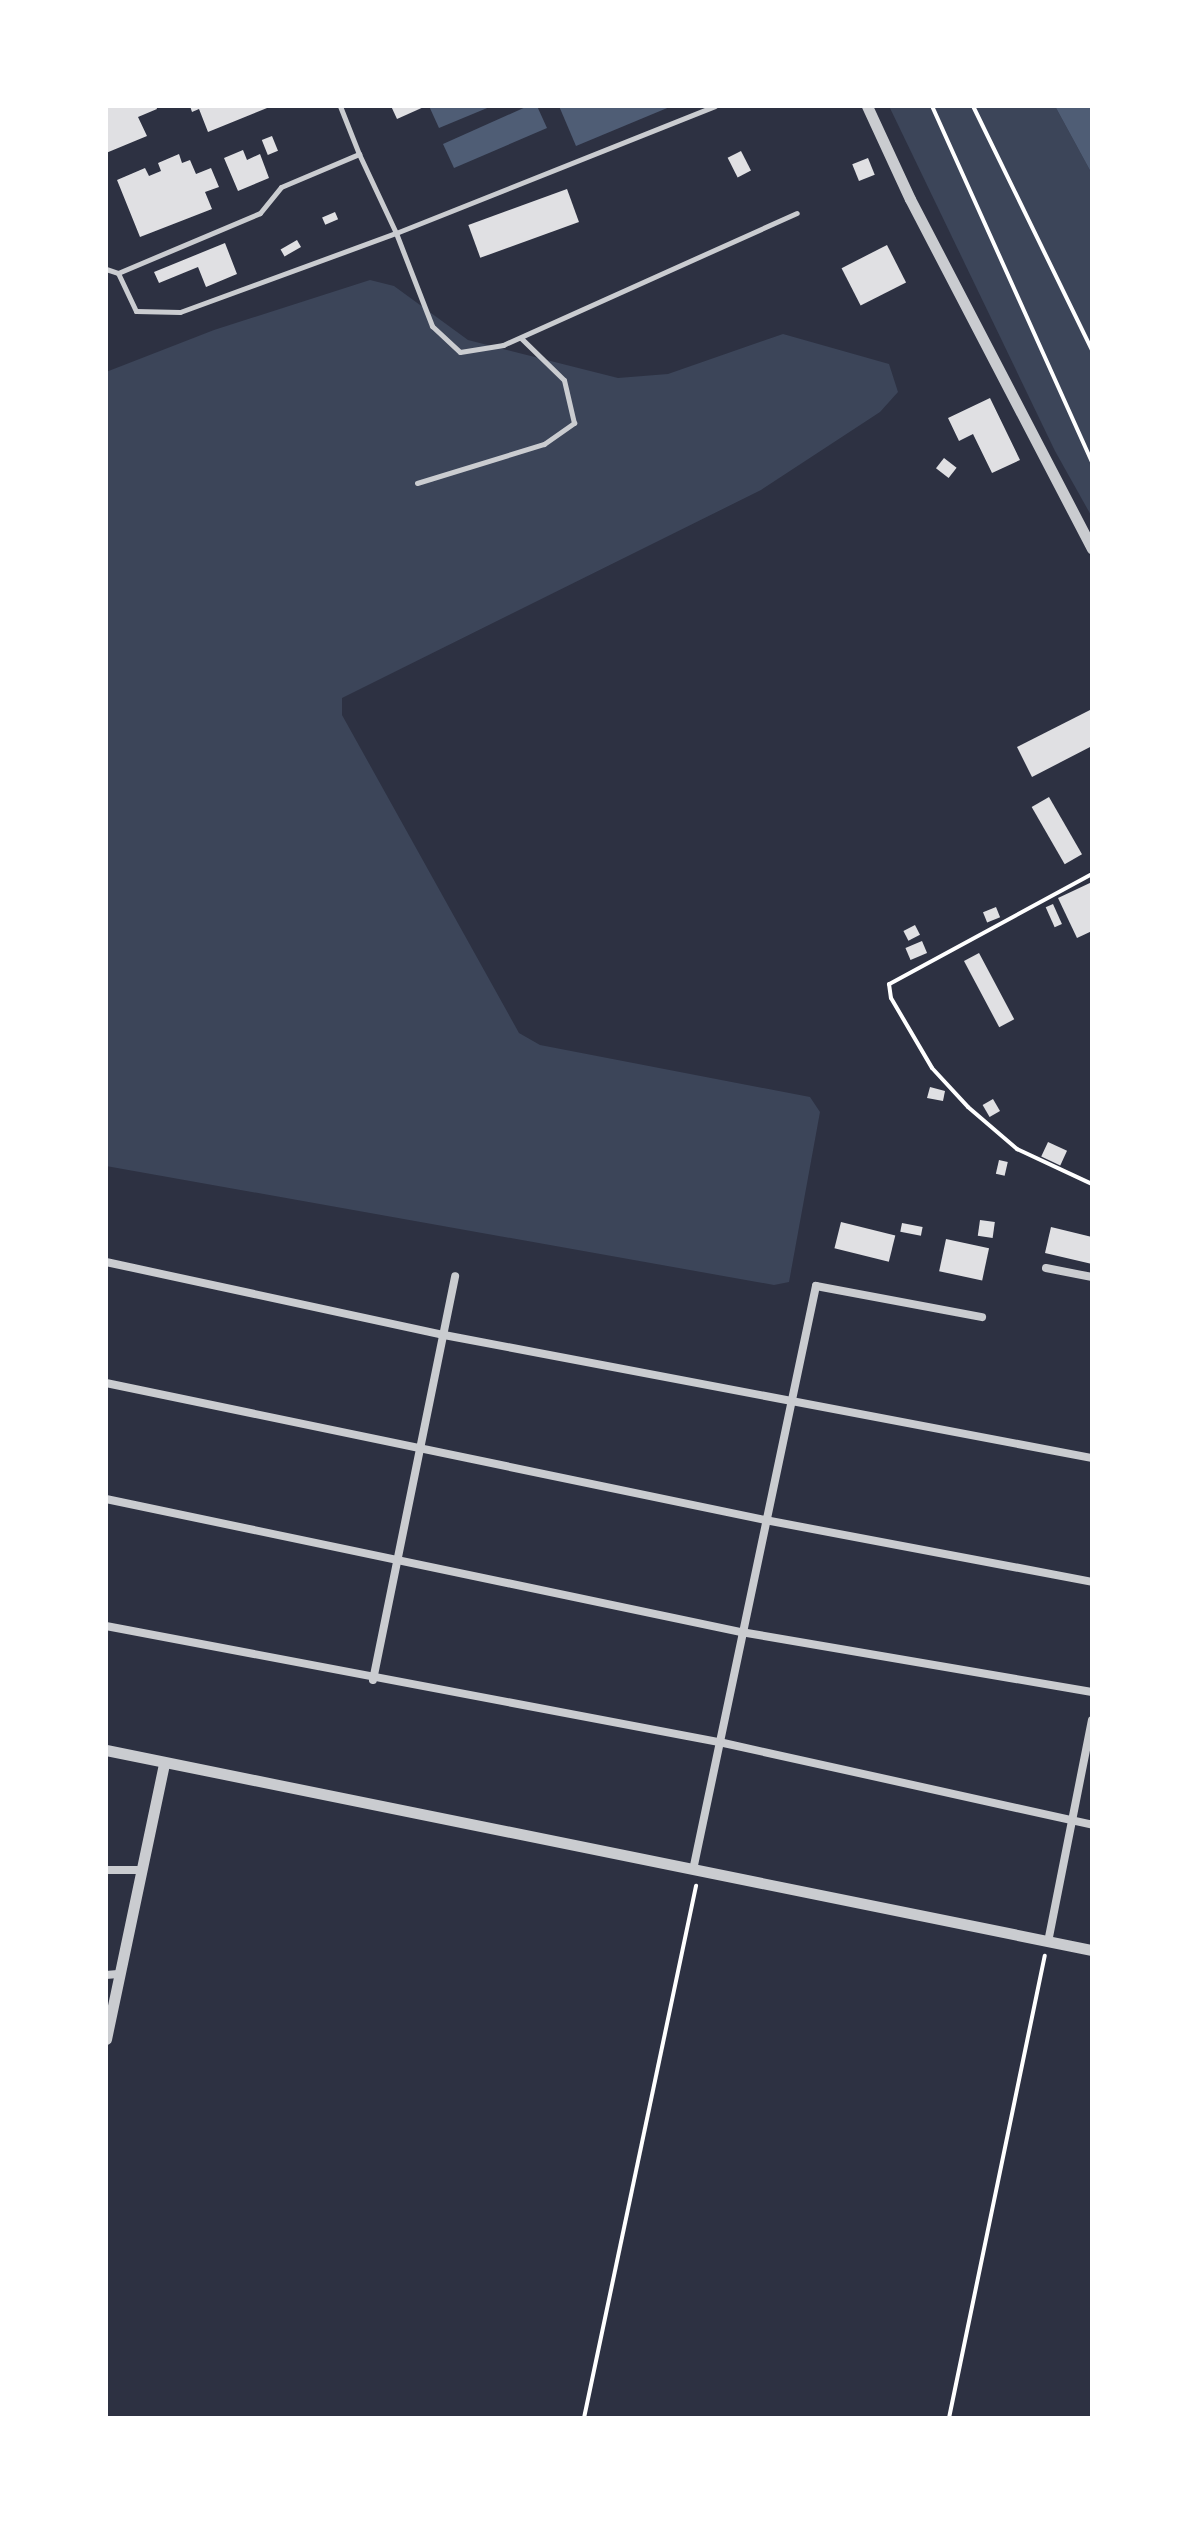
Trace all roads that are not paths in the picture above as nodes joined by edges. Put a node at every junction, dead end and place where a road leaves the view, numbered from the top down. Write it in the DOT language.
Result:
graph roads {
  1 [pos="340,106"];
  2 [pos="715,106"];
  3 [pos="867,106"];
  4 [pos="359,154"];
  5 [pos="797,213"];
  6 [pos="396,233"];
  7 [pos="106,269"];
  8 [pos="118,273"];
  9 [pos="520,337"];
  10 [pos="417,483"];
  11 [pos="1092,549"];
  12 [pos="106,1262"];
  13 [pos="1046,1268"];
  14 [pos="455,1276"];
  15 [pos="1092,1277"];
  16 [pos="982,1317"];
  17 [pos="444,1335"];
  18 [pos="106,1383"];
  19 [pos="791,1400"];
  20 [pos="422,1449"];
  21 [pos="1092,1458"];
  22 [pos="106,1499"];
  23 [pos="765,1520"];
  24 [pos="399,1561"];
  25 [pos="1092,1582"];
  26 [pos="106,1626"];
  27 [pos="741,1632"];
  28 [pos="373,1680"];
  29 [pos="1092,1692"];
  30 [pos="1092,1720"];
  31 [pos="719,1742"];
  32 [pos="106,1750"];
  33 [pos="164,1763"];
  34 [pos="1072,1821"];
  35 [pos="1092,1825"];
  36 [pos="106,1870"];
  37 [pos="141,1870"];
  38 [pos="696,1871"];
  39 [pos="1048,1942"];
  40 [pos="1092,1950"];
  41 [pos="112,1974"];
  42 [pos="106,2039"];
  1 -- 4 [label="lane"];
  2 -- 6 [label="lane"];
  3 -- 11 [label="street"];
  4 -- 6 [label="lane"];
  4 -- 8 [label="lane"];
  5 -- 9 [label="lane"];
  6 -- 8 [label="lane"];
  6 -- 9 [label="lane"];
  7 -- 8 [label="lane"];
  9 -- 10 [label="lane"];
  12 -- 17 [label="street"];
  13 -- 15 [label="street"];
  14 -- 17 [label="street"];
  16 -- 19 [label="street"];
  17 -- 19 [label="street"];
  17 -- 20 [label="street"];
  18 -- 20 [label="street"];
  19 -- 21 [label="street"];
  19 -- 23 [label="street"];
  20 -- 23 [label="street"];
  20 -- 24 [label="street"];
  22 -- 24 [label="street"];
  23 -- 25 [label="street"];
  23 -- 27 [label="street"];
  24 -- 27 [label="street"];
  24 -- 28 [label="street"];
  26 -- 28 [label="street"];
  27 -- 29 [label="street"];
  27 -- 31 [label="street"];
  28 -- 31 [label="street"];
  30 -- 34 [label="street"];
  31 -- 34 [label="street"];
  31 -- 38 [label="street"];
  32 -- 33 [label="street"];
  33 -- 37 [label="street"];
  33 -- 38 [label="street"];
  34 -- 35 [label="street"];
  34 -- 39 [label="street"];
  36 -- 37 [label="street"];
  37 -- 41 [label="street"];
  38 -- 39 [label="street"];
  39 -- 40 [label="street"];
  41 -- 42 [label="street"];
}
